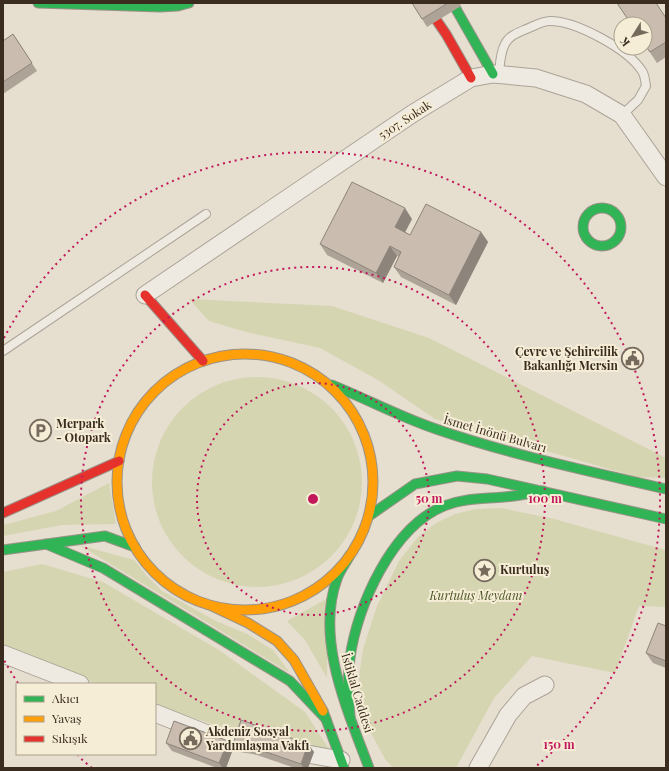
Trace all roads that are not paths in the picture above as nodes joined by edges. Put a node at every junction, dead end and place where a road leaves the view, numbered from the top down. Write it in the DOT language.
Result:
graph roads {
  1 [pos="38,3"];
  2 [pos="189,3"];
  3 [pos="456,9"];
  4 [pos="436,21"];
  5 [pos="496,74"];
  6 [pos="471,78"];
  7 [pos="622,115"];
  8 [pos="666,177"];
  9 [pos="206,214"];
  10 [pos="603,246"];
  11 [pos="145,295"];
  12 [pos="3,351"];
  13 [pos="203,361"];
  14 [pos="323,381"];
  15 [pos="119,461"];
  16 [pos="666,489"];
  17 [pos="543,491"];
  18 [pos="3,513"];
  19 [pos="369,516"];
  20 [pos="666,519"];
  21 [pos="46,544"];
  22 [pos="135,547"];
  23 [pos="3,550"];
  24 [pos="350,556"];
  25 [pos="212,606"];
  26 [pos="3,654"];
  27 [pos="77,683"];
  28 [pos="545,684"];
  29 [pos="156,713"];
  30 [pos="350,716"];
  31 [pos="326,719"];
  32 [pos="343,764"];
  33 [pos="370,768"];
  34 [pos="478,768"];
  1 -- 2 [label="main road"];
  3 -- 5 [label="main road"];
  4 -- 6 [label="main road"];
  5 -- 6 [label="street, 5307. Sokak"];
  5 -- 7 [label="street, 5307. Sokak"];
  5 -- 7 [label="lane"];
  6 -- 11 [label="street, 5307. Sokak"];
  7 -- 8 [label="street, 5307. Sokak"];
  9 -- 12 [label="lane"];
  10 -- 10 [label="main road"];
  11 -- 13 [label="main road"];
  13 -- 14 [label="main road"];
  13 -- 15 [label="main road"];
  14 -- 16 [label="main road, İsmet İnönü Bulvarı"];
  14 -- 19 [label="main road"];
  15 -- 18 [label="main road"];
  15 -- 22 [label="main road"];
  17 -- 19 [label="main road"];
  17 -- 20 [label="main road"];
  17 -- 30 [label="main road"];
  19 -- 24 [label="main road"];
  21 -- 22 [label="main road"];
  21 -- 23 [label="main road"];
  21 -- 31 [label="main road"];
  22 -- 25 [label="main road"];
  24 -- 25 [label="main road"];
  24 -- 30 [label="main road, İstiklal Caddesi"];
  25 -- 31 [label="main road"];
  26 -- 27 [label="street"];
  28 -- 34 [label="street"];
  29 -- 32 [label="street"];
  30 -- 33 [label="main road, İstiklal Caddesi"];
  31 -- 32 [label="main road"];
}
